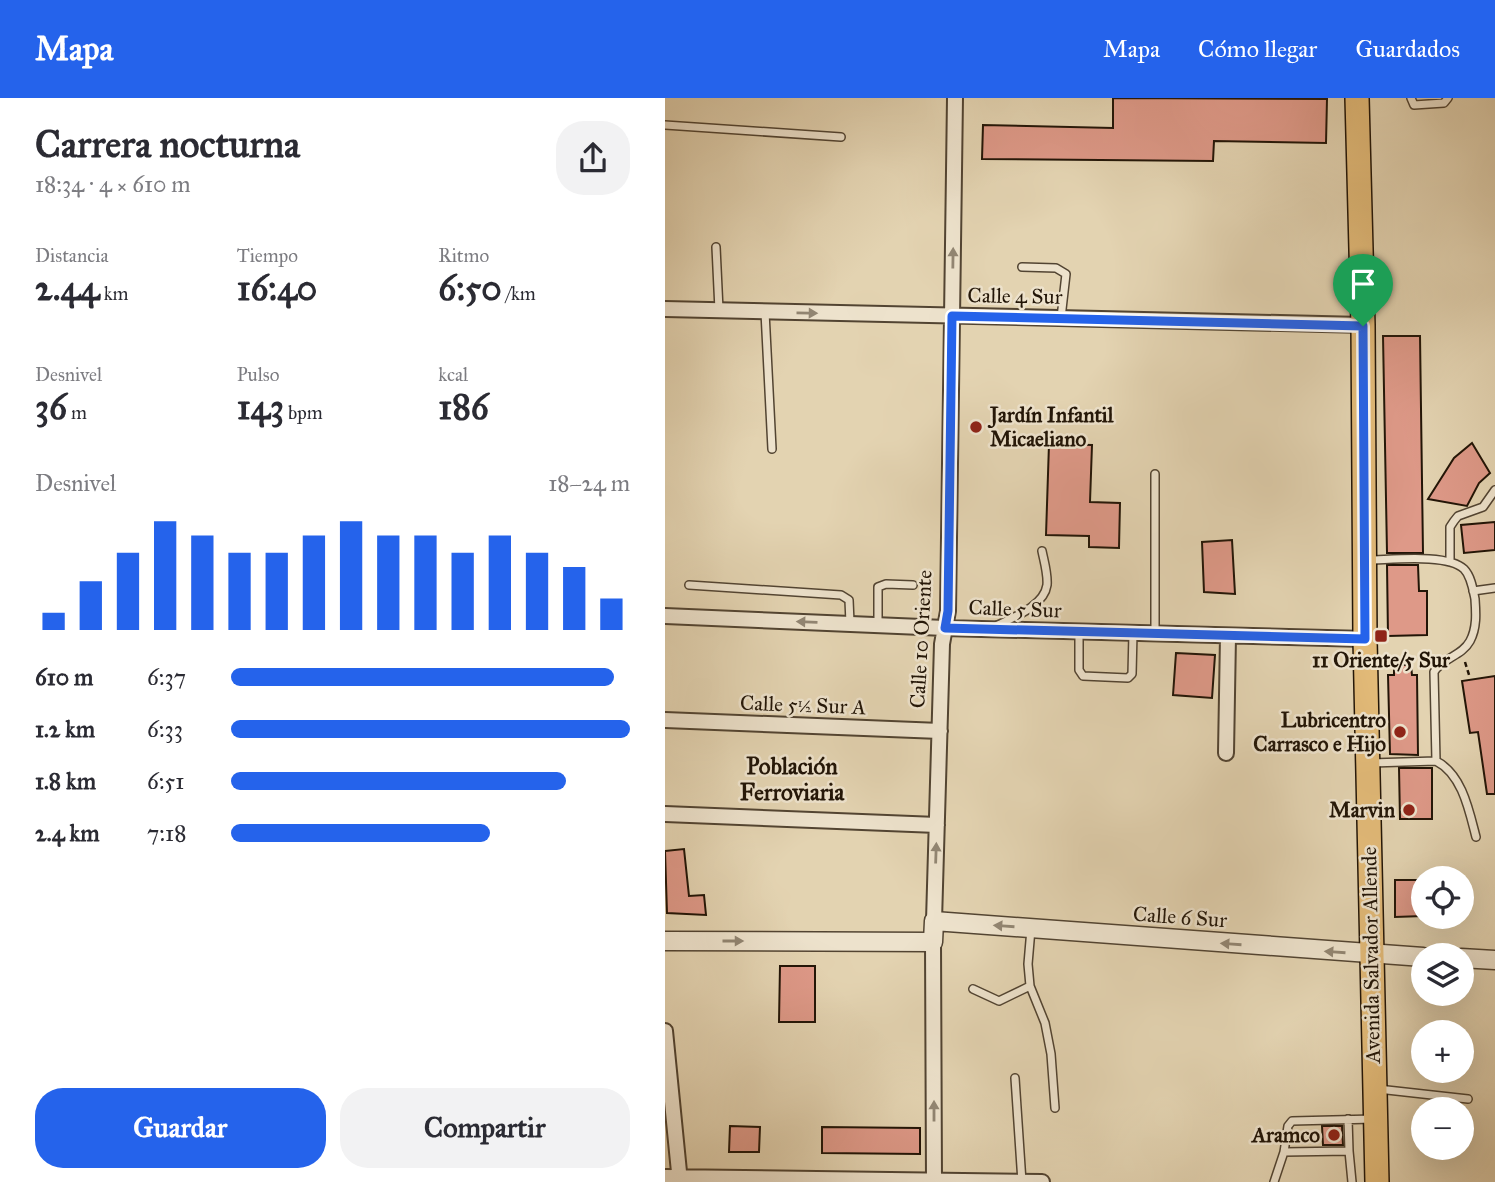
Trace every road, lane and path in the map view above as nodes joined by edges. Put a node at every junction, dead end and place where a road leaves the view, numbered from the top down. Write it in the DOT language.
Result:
graph roads {
  1 [pos="955,98"];
  2 [pos="1357,98"];
  3 [pos="1411,98"];
  4 [pos="1448,98"];
  5 [pos="665,125"];
  6 [pos="841,136"];
  7 [pos="716,247"];
  8 [pos="1022,268"];
  9 [pos="665,309"];
  10 [pos="719,311"];
  11 [pos="765,312"];
  12 [pos="952,316"];
  13 [pos="1061,318"];
  14 [pos="1363,326"];
  15 [pos="772,449"];
  16 [pos="1155,474"];
  17 [pos="1495,490"];
  18 [pos="1042,551"];
  19 [pos="1364,561"];
  20 [pos="1450,562"];
  21 [pos="689,584"];
  22 [pos="913,585"];
  23 [pos="1495,588"];
  24 [pos="1473,591"];
  25 [pos="665,616"];
  26 [pos="850,624"];
  27 [pos="878,625"];
  28 [pos="945,628"];
  29 [pos="991,629"];
  30 [pos="1079,632"];
  31 [pos="1133,633"];
  32 [pos="1156,634"];
  33 [pos="1228,636"];
  34 [pos="1365,639"];
  35 [pos="1459,653"];
  36 [pos="1470,678"];
  37 [pos="665,720"];
  38 [pos="940,731"];
  39 [pos="1226,753"];
  40 [pos="1436,761"];
  41 [pos="1367,764"];
  42 [pos="665,814"];
  43 [pos="937,825"];
  44 [pos="1476,837"];
  45 [pos="935,921"];
  46 [pos="1031,928"];
  47 [pos="665,940"];
  48 [pos="933,942"];
  49 [pos="1371,954"];
  50 [pos="1411,956"];
  51 [pos="1474,959"];
  52 [pos="1495,960"];
  53 [pos="1030,986"];
  54 [pos="972,989"];
  55 [pos="665,1031"];
  56 [pos="1015,1078"];
  57 [pos="1374,1089"];
  58 [pos="1449,1097"];
  59 [pos="1055,1108"];
  60 [pos="1348,1119"];
  61 [pos="1375,1119"];
  62 [pos="1349,1151"];
  63 [pos="1284,1152"];
  64 [pos="675,1179"];
  65 [pos="934,1181"];
  66 [pos="1022,1182"];
  67 [pos="1042,1182"];
  68 [pos="1274,1182"];
  69 [pos="1352,1182"];
  70 [pos="1377,1182"];
  12 -- 1 [label="street, Calle 10 Oriente, one-way"];
  2 -- 14 [label="main road, Avenida Salvador Allende"];
  3 -- 4 [label="lane"];
  5 -- 6 [label="lane"];
  7 -- 10 [label="lane"];
  8 -- 13 [label="lane"];
  9 -- 10 [label="street, Calle 4 Sur"];
  10 -- 11 [label="street, Calle 4 Sur"];
  11 -- 12 [label="street, Calle 4 Sur, one-way"];
  11 -- 15 [label="lane"];
  12 -- 13 [label="street, Calle 4 Sur"];
  12 -- 28 [label="street, Calle 10 Oriente"];
  13 -- 14 [label="street, Calle 4 Sur"];
  14 -- 19 [label="main road, Avenida Salvador Allende"];
  16 -- 32 [label="lane"];
  17 -- 20 [label="lane"];
  18 -- 29 [label="lane"];
  19 -- 20 [label="lane"];
  19 -- 34 [label="main road, Avenida Salvador Allende"];
  20 -- 24 [label="lane"];
  21 -- 26 [label="lane"];
  22 -- 27 [label="lane"];
  23 -- 24 [label="lane"];
  24 -- 35 [label="lane"];
  26 -- 25 [label="street, Calle 5 Sur, one-way"];
  26 -- 27 [label="street, Calle 5 Sur"];
  27 -- 28 [label="street, Calle 5 Sur"];
  28 -- 29 [label="street, Calle 5 Sur"];
  28 -- 38 [label="street, Calle 10 Oriente"];
  29 -- 30 [label="street, Calle 5 Sur"];
  30 -- 31 [label="street, Calle 5 Sur"];
  30 -- 31 [label="lane"];
  31 -- 32 [label="street, Calle 5 Sur"];
  32 -- 33 [label="street, Calle 5 Sur"];
  33 -- 34 [label="street, Calle 5 Sur"];
  33 -- 39 [label="street"];
  34 -- 41 [label="main road, Avenida Salvador Allende"];
  35 -- 36 [label="path"];
  35 -- 40 [label="lane"];
  37 -- 38 [label="street, Calle 5½ Sur A"];
  38 -- 43 [label="street, Calle 10 Oriente"];
  40 -- 41 [label="lane"];
  40 -- 44 [label="lane"];
  41 -- 49 [label="main road, Avenida Salvador Allende"];
  42 -- 43 [label="street"];
  45 -- 43 [label="street, Calle 10 Oriente, one-way"];
  46 -- 45 [label="street, Calle 6 Sur, one-way"];
  45 -- 48 [label="street, Calle 10 Oriente"];
  49 -- 46 [label="street, Calle 6 Sur, one-way"];
  46 -- 53 [label="lane"];
  47 -- 48 [label="street, one-way"];
  65 -- 48 [label="street, Calle 10 Oriente, one-way"];
  49 -- 50 [label="street, Calle 6 Sur"];
  49 -- 57 [label="main road, Avenida Salvador Allende"];
  51 -- 52 [label="street"];
  53 -- 54 [label="lane"];
  53 -- 59 [label="lane"];
  55 -- 64 [label="street"];
  56 -- 66 [label="lane"];
  57 -- 58 [label="lane"];
  57 -- 61 [label="main road, Avenida Salvador Allende"];
  60 -- 61 [label="lane"];
  60 -- 62 [label="lane"];
  60 -- 63 [label="lane"];
  61 -- 70 [label="main road, Avenida Salvador Allende"];
  62 -- 63 [label="lane"];
  62 -- 69 [label="lane"];
  63 -- 68 [label="lane"];
  64 -- 65 [label="street"];
  65 -- 66 [label="street"];
  66 -- 67 [label="street"];
}
